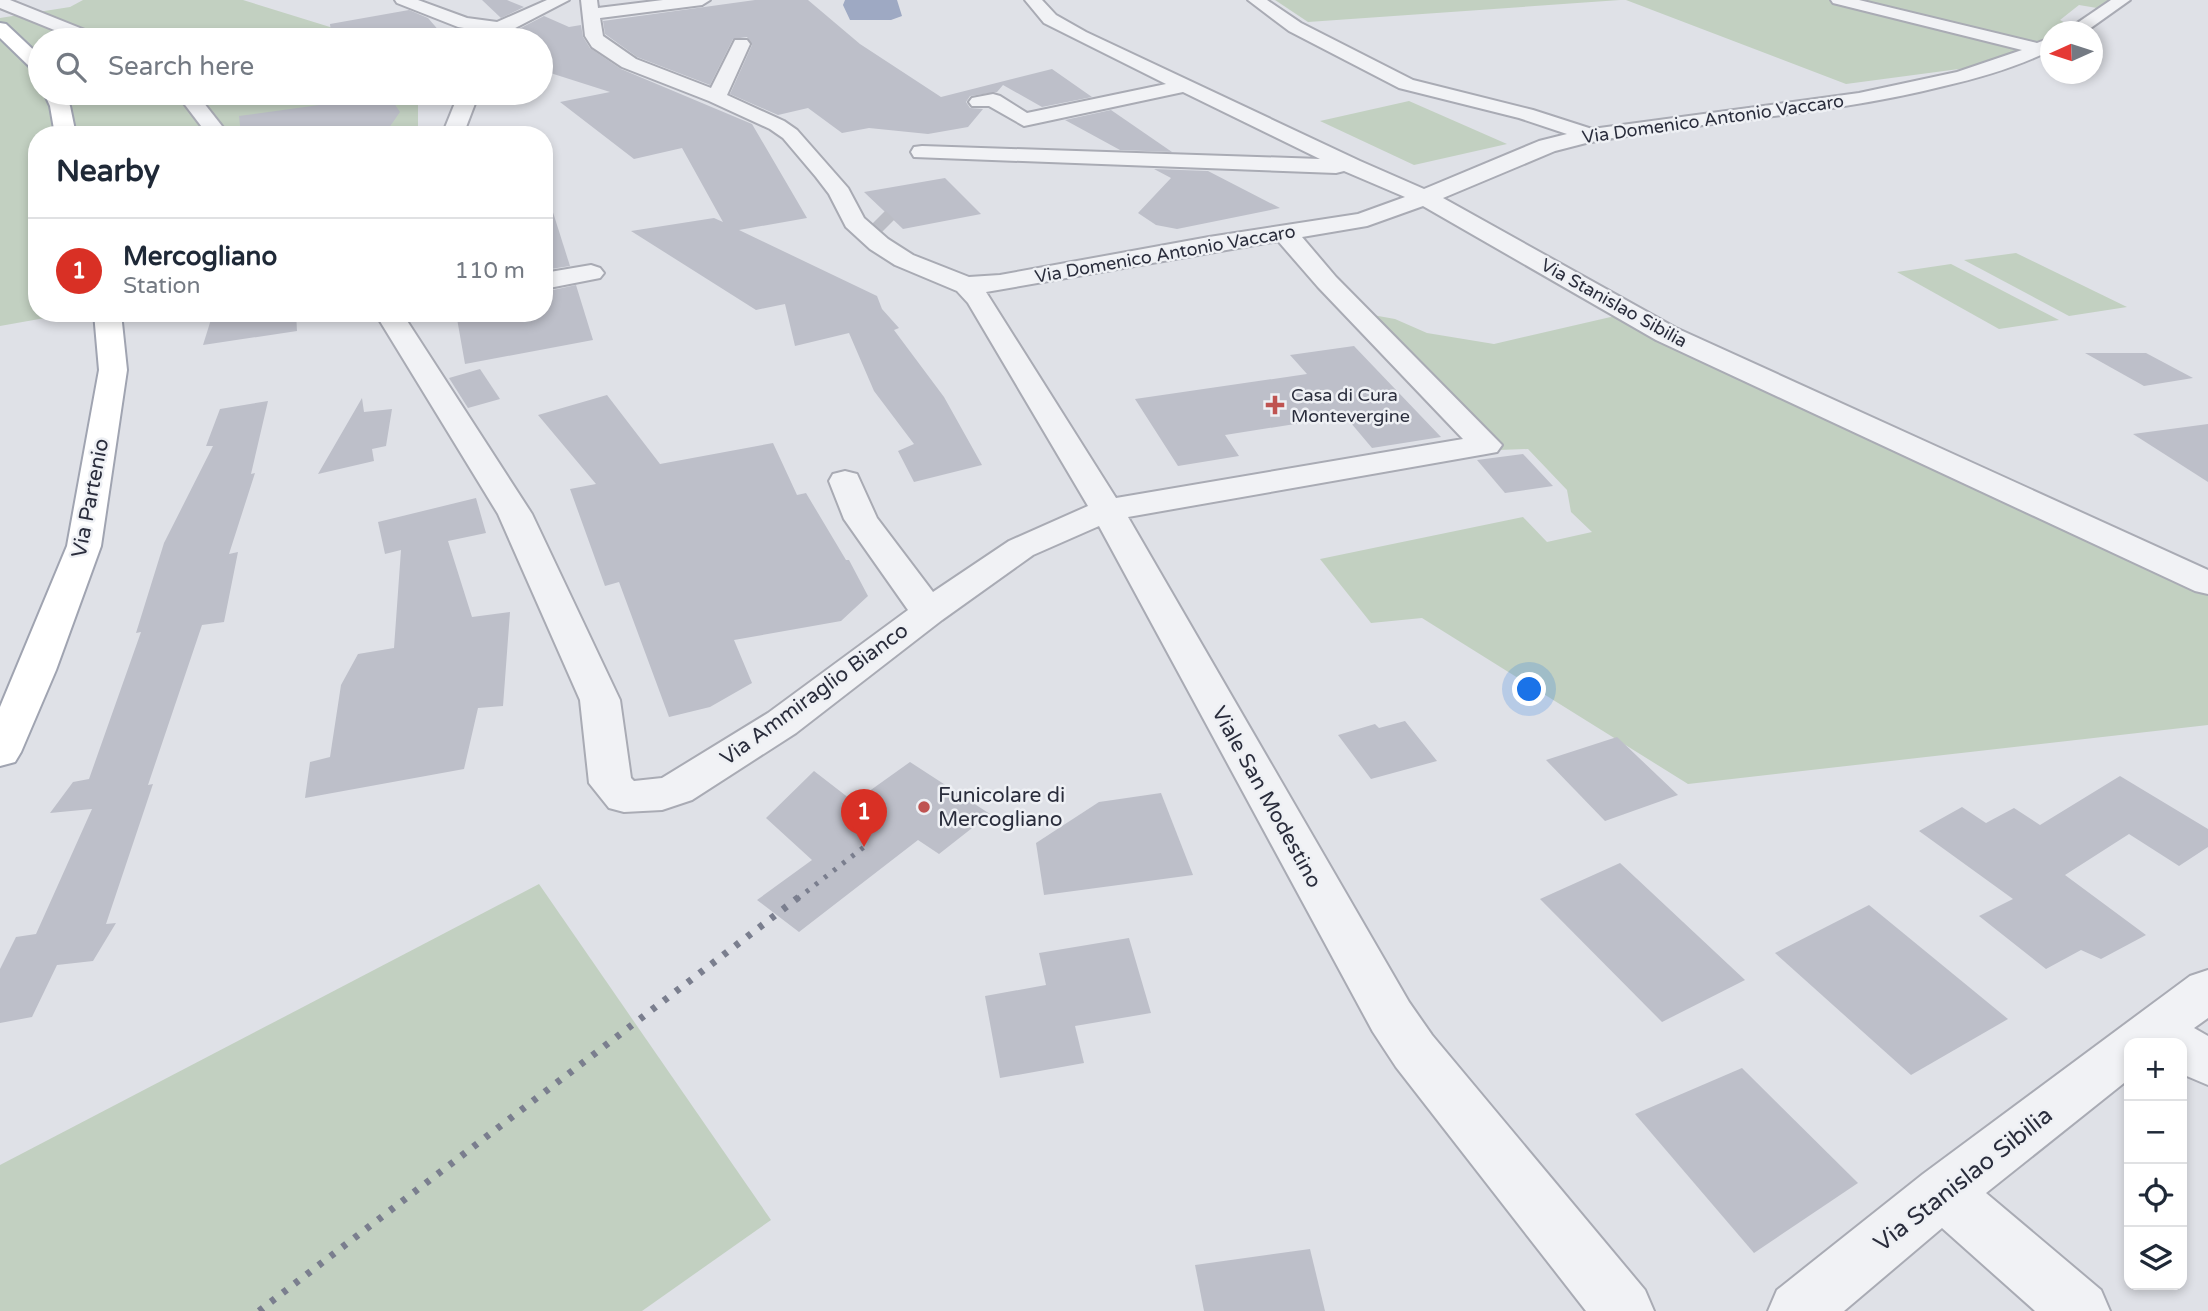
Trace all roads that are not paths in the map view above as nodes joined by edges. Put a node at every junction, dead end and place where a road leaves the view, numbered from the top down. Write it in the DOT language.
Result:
graph roads {
  1 [pos="403,0"];
  2 [pos="702,0"];
  3 [pos="1034,0"];
  4 [pos="1256,0"];
  5 [pos="1839,0"];
  6 [pos="2122,0"];
  7 [pos="558,1"];
  8 [pos="0,2"];
  9 [pos="590,5"];
  10 [pos="536,12"];
  11 [pos="2089,21"];
  12 [pos="558,23"];
  13 [pos="0,28"];
  14 [pos="64,28"];
  15 [pos="499,28"];
  16 [pos="741,44"];
  17 [pos="2040,45"];
  18 [pos="2040,48"];
  19 [pos="28,55"];
  20 [pos="1186,86"];
  21 [pos="716,97"];
  22 [pos="979,102"];
  23 [pos="60,105"];
  24 [pos="195,105"];
  25 [pos="464,105"];
  26 [pos="63,126"];
  27 [pos="212,126"];
  28 [pos="456,126"];
  29 [pos="1590,135"];
  30 [pos="922,152"];
  31 [pos="1352,166"];
  32 [pos="840,193"];
  33 [pos="1426,198"];
  34 [pos="1285,233"];
  35 [pos="591,273"];
  36 [pos="553,279"];
  37 [pos="951,279"];
  38 [pos="108,322"];
  39 [pos="393,322"];
  40 [pos="845,481"];
  41 [pos="1107,510"];
  42 [pos="2208,583"];
  43 [pos="929,611"];
  44 [pos="0,752"];
  45 [pos="2208,990"];
  46 [pos="2160,1038"];
  47 [pos="2187,1055"];
  48 [pos="2208,1063"];
  49 [pos="2124,1065"];
  50 [pos="1943,1192"];
  51 [pos="1625,1311"];
  52 [pos="1798,1311"];
  53 [pos="2080,1311"];
  1 -- 15 [label="street"];
  2 -- 9 [label="street"];
  3 -- 20 [label="street, Via Stanislao Sibilia"];
  4 -- 29 [label="street"];
  5 -- 17 [label="street"];
  6 -- 11 [label="street"];
  7 -- 9 [label="street"];
  7 -- 10 [label="street"];
  8 -- 14 [label="street"];
  9 -- 21 [label="street"];
  10 -- 12 [label="street"];
  10 -- 15 [label="street"];
  13 -- 19 [label="main road"];
  16 -- 21 [label="street"];
  18 -- 29 [label="street, Via Domenico Antonio Vaccaro"];
  20 -- 22 [label="street"];
  20 -- 31 [label="street, Via Stanislao Sibilia"];
  21 -- 32 [label="street"];
  23 -- 26 [label="main road"];
  24 -- 27 [label="street"];
  25 -- 28 [label="street"];
  29 -- 33 [label="street, Via Domenico Antonio Vaccaro"];
  30 -- 31 [label="street"];
  31 -- 33 [label="street, Via Stanislao Sibilia"];
  32 -- 37 [label="street"];
  32 -- 37 [label="street"];
  33 -- 34 [label="street, Via Domenico Antonio Vaccaro"];
  33 -- 42 [label="street, Via Stanislao Sibilia"];
  34 -- 37 [label="street, Via Domenico Antonio Vaccaro"];
  34 -- 41 [label="street, Via Ammiraglio Bianco"];
  35 -- 36 [label="street"];
  37 -- 41 [label="street, Viale San Modestino"];
  38 -- 44 [label="main road, Via Partenio"];
  39 -- 43 [label="street, Via Ammiraglio Bianco"];
  40 -- 43 [label="street"];
  41 -- 43 [label="street, Via Ammiraglio Bianco"];
  41 -- 51 [label="street, Viale San Modestino"];
  45 -- 46 [label="street, Via Stanislao Sibilia"];
  47 -- 48 [label="street"];
  49 -- 50 [label="street, Via Stanislao Sibilia"];
  50 -- 52 [label="street, Via Stanislao Sibilia"];
  50 -- 53 [label="street"];
}
